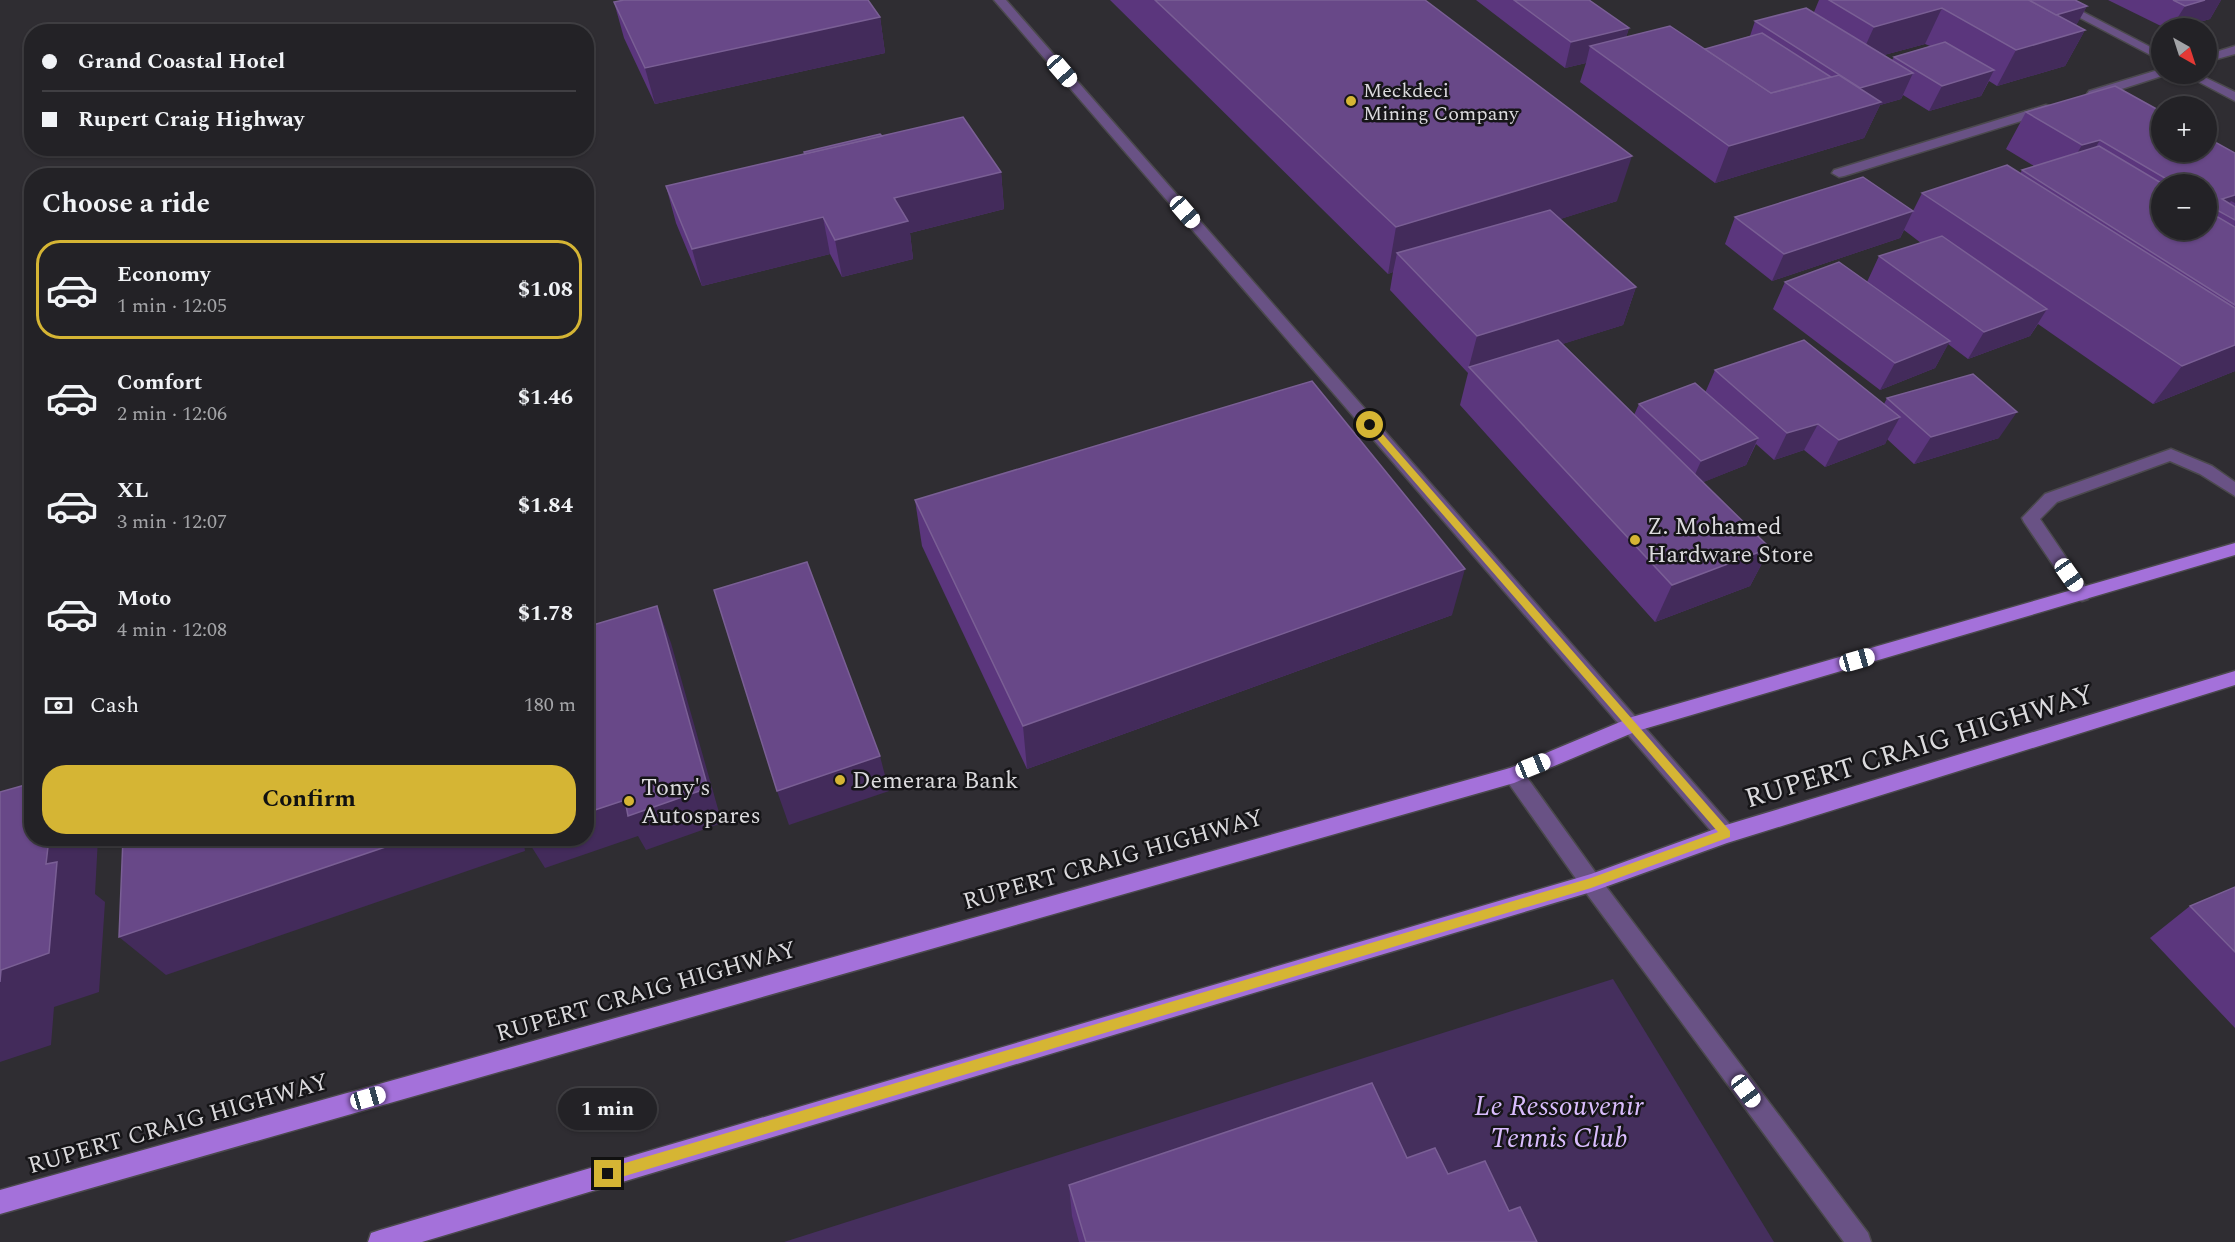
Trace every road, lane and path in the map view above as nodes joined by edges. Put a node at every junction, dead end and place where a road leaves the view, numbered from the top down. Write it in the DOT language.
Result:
graph roads {
  1 [pos="1000,0"];
  2 [pos="2052,0"];
  3 [pos="2235,50"];
  4 [pos="2151,52"];
  5 [pos="2217,56"];
  6 [pos="2151,76"];
  7 [pos="2210,84"];
  8 [pos="2084,97"];
  9 [pos="2235,97"];
  10 [pos="2061,104"];
  11 [pos="1839,173"];
  12 [pos="2235,490"];
  13 [pos="2235,549"];
  14 [pos="2082,594"];
  15 [pos="2235,678"];
  16 [pos="1632,725"];
  17 [pos="1514,775"];
  18 [pos="1726,834"];
  19 [pos="1591,883"];
  20 [pos="0,1202"];
  21 [pos="380,1242"];
  22 [pos="1859,1242"];
  1 -- 16 [label="street"];
  2 -- 4 [label="street"];
  3 -- 5 [label="street"];
  6 -- 8 [label="street"];
  7 -- 9 [label="street"];
  10 -- 11 [label="street"];
  12 -- 14 [label="street"];
  13 -- 14 [label="main road, RUPERT CRAIG HIGHWAY"];
  14 -- 16 [label="main road, RUPERT CRAIG HIGHWAY"];
  15 -- 18 [label="main road, RUPERT CRAIG HIGHWAY"];
  16 -- 17 [label="main road, RUPERT CRAIG HIGHWAY"];
  16 -- 18 [label="street"];
  17 -- 19 [label="street"];
  17 -- 20 [label="main road, RUPERT CRAIG HIGHWAY"];
  18 -- 19 [label="main road, RUPERT CRAIG HIGHWAY"];
  19 -- 21 [label="main road, RUPERT CRAIG HIGHWAY"];
  19 -- 22 [label="street"];
}
